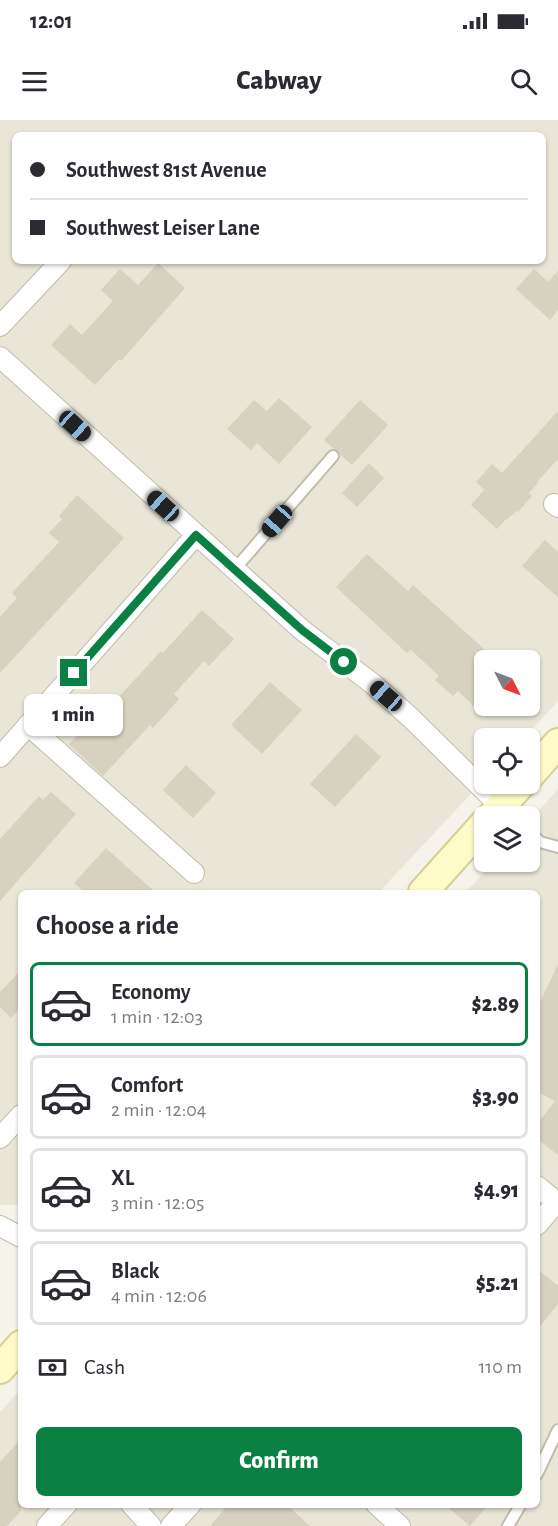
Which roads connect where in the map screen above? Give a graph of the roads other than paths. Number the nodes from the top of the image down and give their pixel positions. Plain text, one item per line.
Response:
1 (58, 264) edge
2 (0, 326) edge
3 (0, 357) edge
4 (333, 456) dead end
5 (196, 535) junction
6 (234, 570) junction
7 (28, 725) junction
8 (558, 743) edge
9 (0, 757) edge
10 (540, 764) edge
11 (514, 794) edge
12 (488, 806) edge
13 (505, 806) edge
14 (474, 840) edge
15 (540, 842) edge
16 (558, 847) edge
17 (194, 873) dead end
18 (425, 890) edge
19 (18, 1118) edge
20 (0, 1138) edge
21 (540, 1188) edge
22 (557, 1202) edge
23 (540, 1222) edge
24 (0, 1226) edge
25 (18, 1235) edge
26 (18, 1348) edge
27 (0, 1369) edge
28 (558, 1430) edge
29 (540, 1468) edge
30 (63, 1508) edge
31 (135, 1508) edge
32 (187, 1508) edge
33 (380, 1508) edge
34 (518, 1508) edge
35 (47, 1526) edge
36 (151, 1526) edge
37 (171, 1526) edge
38 (400, 1526) edge
39 (508, 1526) edge

1 - 2 street
3 - 5 street
4 - 6 lane
5 - 6 street
5 - 7 street
6 - 12 street
7 - 9 street
7 - 17 street
8 - 10 main road
11 - 13 main road
14 - 18 main road
15 - 16 lane
19 - 20 street
21 - 22 street
22 - 23 street
24 - 25 street
26 - 27 main road
28 - 29 lane
30 - 35 street
31 - 36 street
32 - 37 street
33 - 38 street
34 - 39 lane

